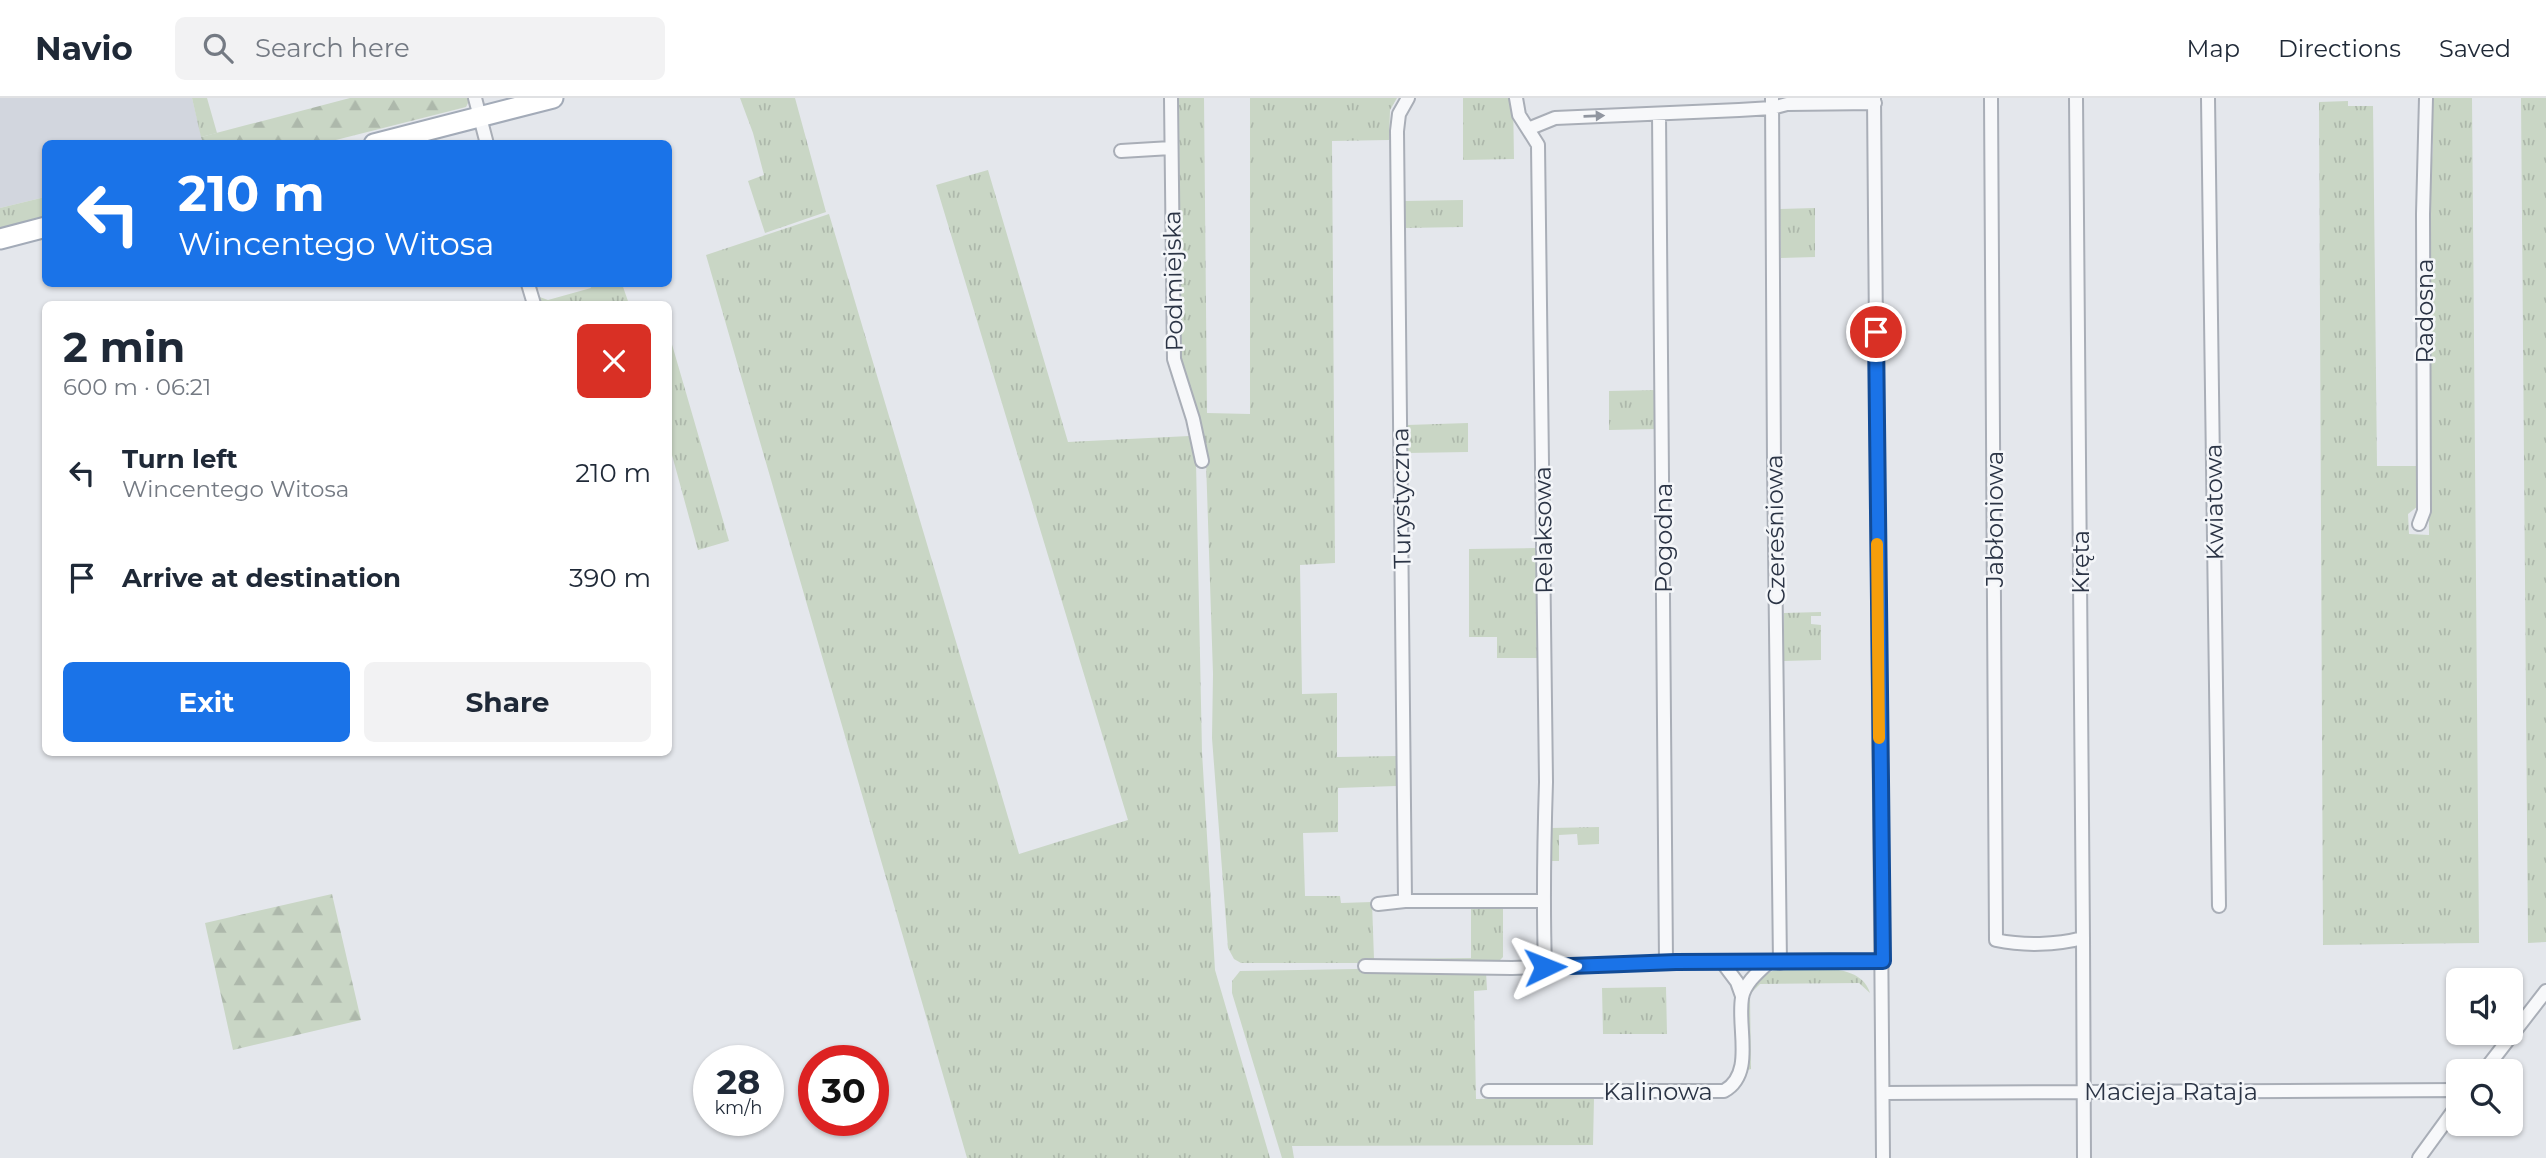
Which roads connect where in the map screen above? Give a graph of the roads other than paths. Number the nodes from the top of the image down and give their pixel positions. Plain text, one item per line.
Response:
1 (554, 98) edge
2 (1171, 98) edge
3 (1408, 98) edge
4 (1516, 98) edge
5 (1990, 98) edge
6 (2076, 98) edge
7 (2208, 98) edge
8 (2426, 98) edge
9 (1875, 100) edge
10 (1772, 103) edge
11 (477, 107) edge
12 (1659, 114) junction
13 (1528, 129) junction
14 (385, 140) edge
15 (486, 140) edge
16 (1171, 148) junction
17 (1121, 150) dead end
18 (42, 228) edge
19 (0, 239) edge
20 (1202, 461) dead end
21 (2418, 524) dead end
22 (1405, 901) junction
23 (1543, 901) junction
24 (1378, 904) dead end
25 (2219, 906) dead end
26 (2083, 938) junction
27 (1883, 961) junction
28 (1722, 962) junction
29 (1666, 963) junction
30 (1774, 963) junction
31 (1365, 965) dead end
32 (1545, 967) junction
33 (2546, 991) edge
34 (1742, 996) junction
35 (2493, 1059) edge
36 (2446, 1090) edge
37 (1488, 1091) dead end
38 (2085, 1091) junction
39 (1883, 1093) junction
40 (2446, 1121) edge
41 (1883, 1158) edge
42 (2084, 1158) edge
43 (2419, 1158) edge

1 - 11 main road
2 - 16 street, Podmiejska
3 - 22 street, Turystyczna
4 - 13 street, Relaksowa
5 - 26 street, Jabłoniowa
6 - 26 street, Kręta
7 - 25 street, Kwiatowa
8 - 21 street, Radosna
9 - 10 street
9 - 27 street
10 - 12 street
10 - 30 street, Czereśniowa
11 - 14 main road
11 - 15 street
13 -> 12 street
12 - 29 street, Pogodna
13 - 23 street, Relaksowa
16 - 17 street
16 - 20 street, Podmiejska
18 - 19 main road
22 - 23 street
22 - 24 street
23 - 32 street, Relaksowa
26 - 38 street, Kręta
27 - 30 street
27 - 39 street
28 - 29 street
28 - 30 street
28 - 34 street
29 - 32 street
30 - 34 street
31 - 32 street
33 - 35 street
34 - 37 street, Kalinowa
36 - 38 street, Macieja Rataja
38 - 39 street, Macieja Rataja
38 - 42 street, Kręta
39 - 41 street
40 - 43 street

